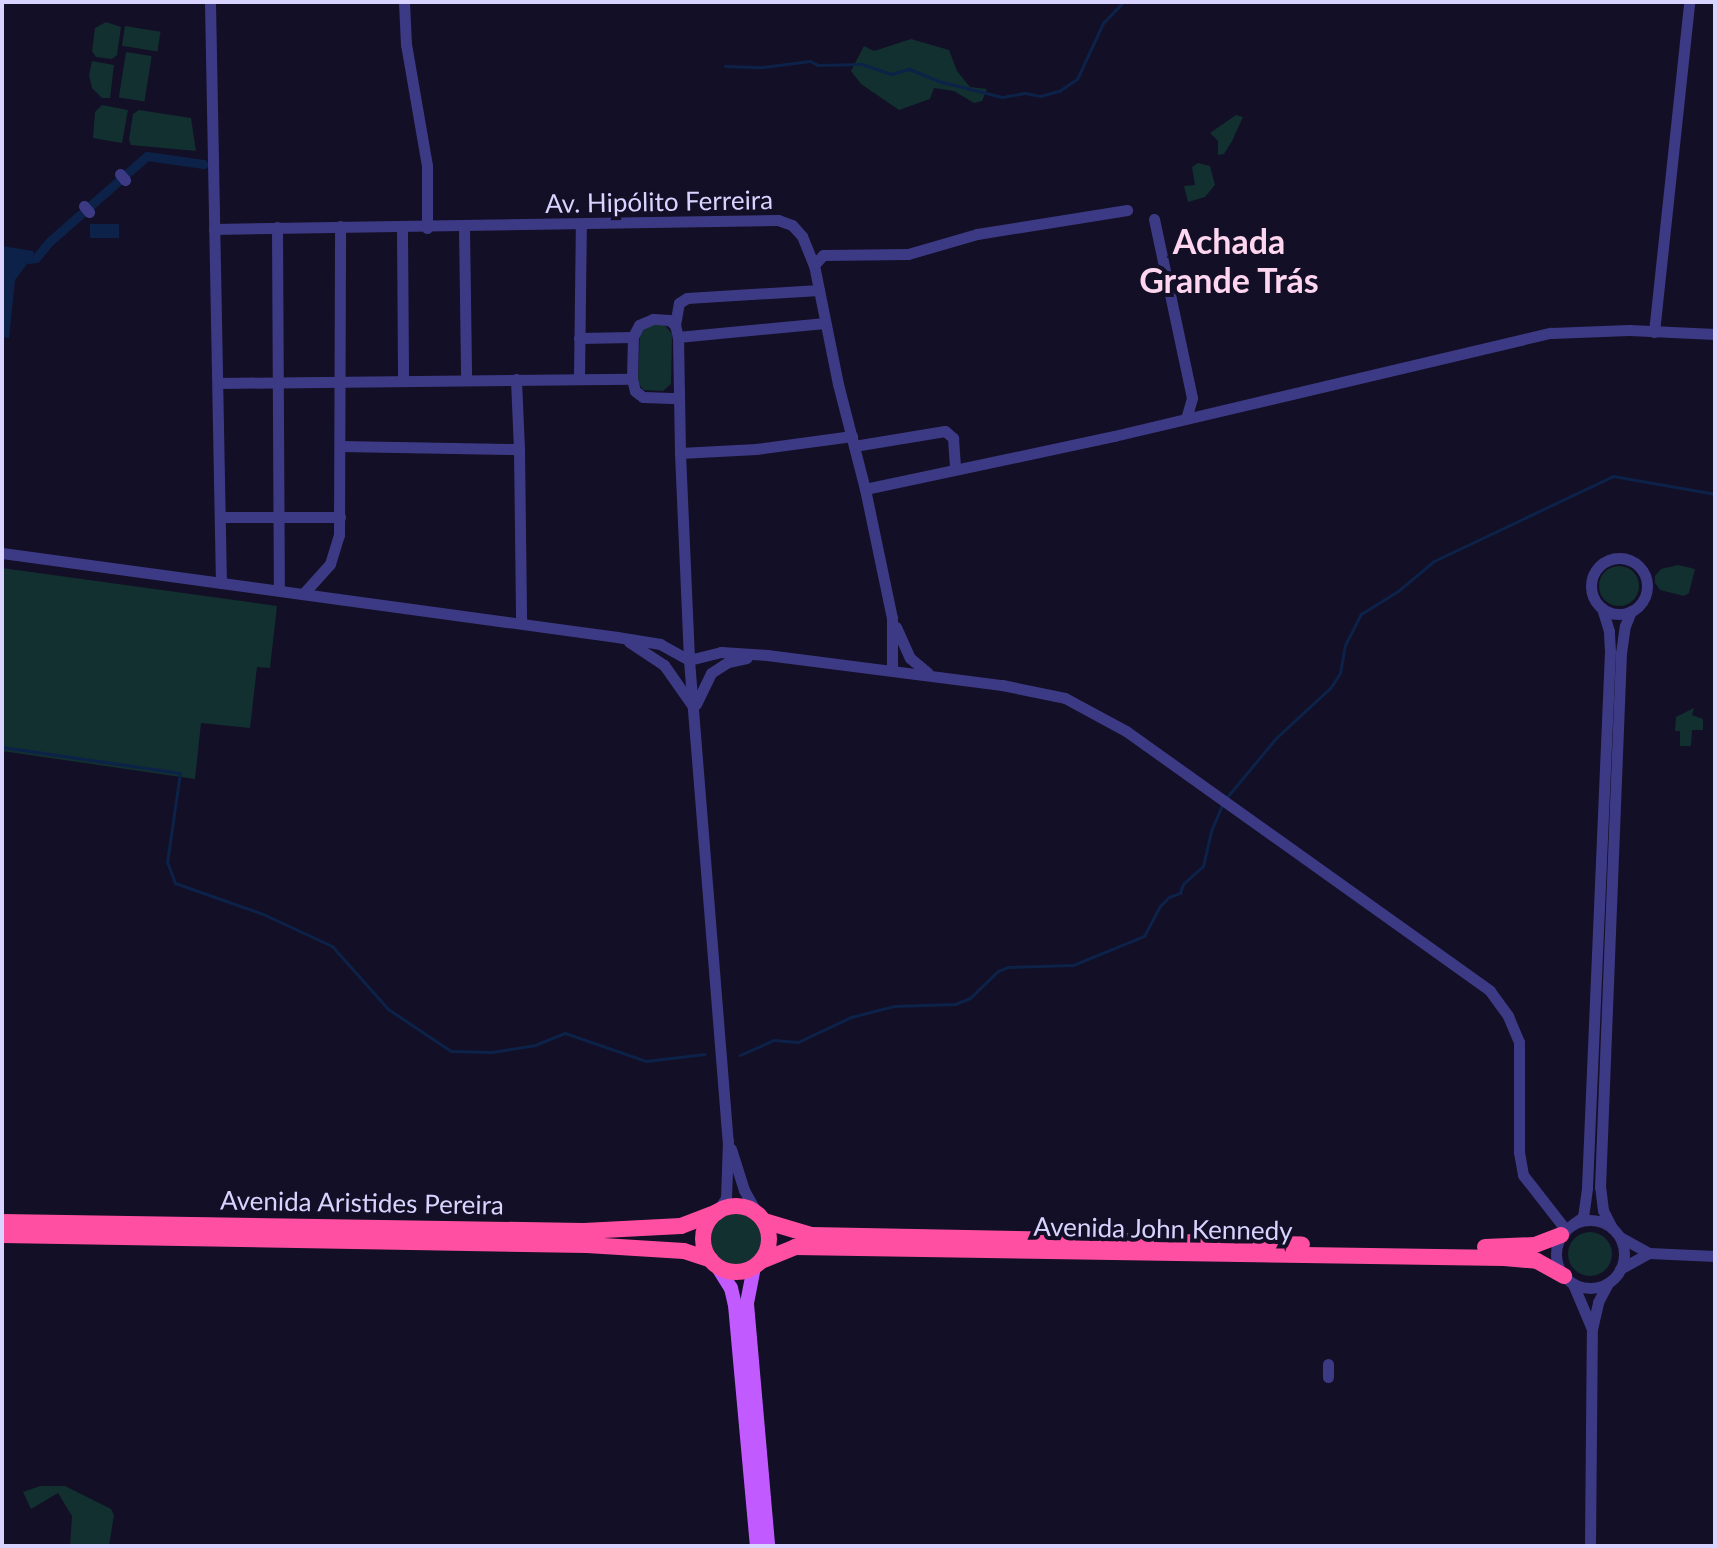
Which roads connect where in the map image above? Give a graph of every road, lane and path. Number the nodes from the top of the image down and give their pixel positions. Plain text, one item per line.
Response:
1 (210, 2) edge
2 (404, 2) edge
3 (1689, 2) edge
4 (1127, 210) dead end
5 (1154, 219) dead end
6 (581, 225) junction
7 (340, 226) junction
8 (277, 227) junction
9 (464, 227) junction
10 (402, 228) junction
11 (427, 228) junction
12 (214, 229) junction
13 (814, 265) junction
14 (819, 290) junction
15 (825, 323) junction
16 (677, 331) junction
17 (1654, 332) junction
18 (1715, 334) edge
19 (633, 337) junction
20 (579, 338) junction
21 (579, 378) junction
22 (339, 379) junction
23 (403, 379) junction
24 (466, 379) junction
25 (516, 379) junction
26 (632, 379) junction
27 (280, 382) junction
28 (218, 383) junction
29 (678, 398) junction
30 (1187, 416) junction
31 (853, 441) junction
32 (340, 446) junction
33 (519, 449) junction
34 (680, 453) junction
35 (955, 468) junction
36 (865, 489) junction
37 (221, 517) junction
38 (280, 517) junction
39 (340, 517) junction
40 (2, 553) edge
41 (221, 583) junction
42 (279, 590) junction
43 (303, 594) junction
44 (1602, 608) junction
45 (1631, 611) junction
46 (892, 618) junction
47 (521, 622) junction
48 (617, 637) junction
49 (767, 655) junction
50 (689, 660) junction
51 (892, 670) junction
52 (936, 677) junction
53 (694, 709) junction
54 (728, 1141) junction
55 (717, 1212) junction
56 (760, 1217) junction
57 (2, 1222) edge
58 (1566, 1230) junction
59 (1615, 1231) junction
60 (2, 1235) edge
61 (1649, 1253) junction
62 (1715, 1256) edge
63 (714, 1263) junction
64 (757, 1264) junction
65 (1620, 1269) junction
66 (1568, 1280) junction
67 (1609, 1282) junction
68 (1592, 1329) junction
69 (757, 1546) edge
70 (768, 1546) edge
71 (1590, 1546) edge

1 - 12 street
2 - 11 street
3 - 17 street
4 - 13 street
5 - 30 street
6 - 9 street, Av. Hipólito Ferreira
6 - 13 street, Av. Hipólito Ferreira
6 - 20 street
7 - 8 street, Av. Hipólito Ferreira
7 - 10 street, Av. Hipólito Ferreira
7 - 22 street
8 - 12 street, Av. Hipólito Ferreira
8 - 27 street
9 - 11 street, Av. Hipólito Ferreira
9 - 24 street
10 - 11 street, Av. Hipólito Ferreira
10 - 23 street
12 - 28 street
13 - 14 street, Av. Hipólito Ferreira
14 - 15 street, Av. Hipólito Ferreira
14 - 16 street
15 - 16 street
15 - 31 street, Av. Hipólito Ferreira
16 - 19 street
16 - 29 street
17 - 18 street
17 - 30 street
19 - 20 street
19 - 26 street
20 - 21 street
21 - 25 street
21 - 26 street
22 - 23 street
22 - 27 street
22 - 32 street
23 - 24 street
24 - 25 street
25 - 33 street
26 - 29 street
27 - 28 street
27 - 38 street
28 - 37 street
29 - 34 street
30 - 35 street
31 - 34 street
31 - 35 street
31 - 36 street, Av. Hipólito Ferreira
32 - 33 street
32 - 39 street
33 - 47 street
34 - 50 street
35 - 36 street
36 - 46 street, Av. Hipólito Ferreira
37 - 38 street
37 - 41 street
38 - 39 street
38 - 42 street
39 - 43 street
40 - 41 street
41 - 42 street
42 - 43 street
43 - 47 street
44 - 45 street
44 - 45 street
44 - 58 street
45 - 59 street
46 - 51 street
46 - 52 street
47 - 48 street
48 - 50 street
48 - 53 street
49 - 50 street
49 - 51 street
49 - 53 street
50 - 53 street
51 - 52 street
52 - 58 street
53 - 54 street
54 - 55 street
54 - 56 street
55 - 56 highway
55 - 57 highway, Avenida Aristides Pereira
55 - 63 highway
56 - 58 highway, Avenida John Kennedy
56 - 64 highway
58 - 59 street
58 - 66 street
59 - 61 street
59 - 65 street
60 - 63 highway, Avenida Aristides Pereira
61 - 62 street
61 - 65 street
63 - 64 highway
63 - 69 main road
64 - 66 highway, Avenida John Kennedy
64 - 70 main road
65 - 67 street
66 - 67 street
66 - 68 street
67 - 68 street
68 - 71 street

